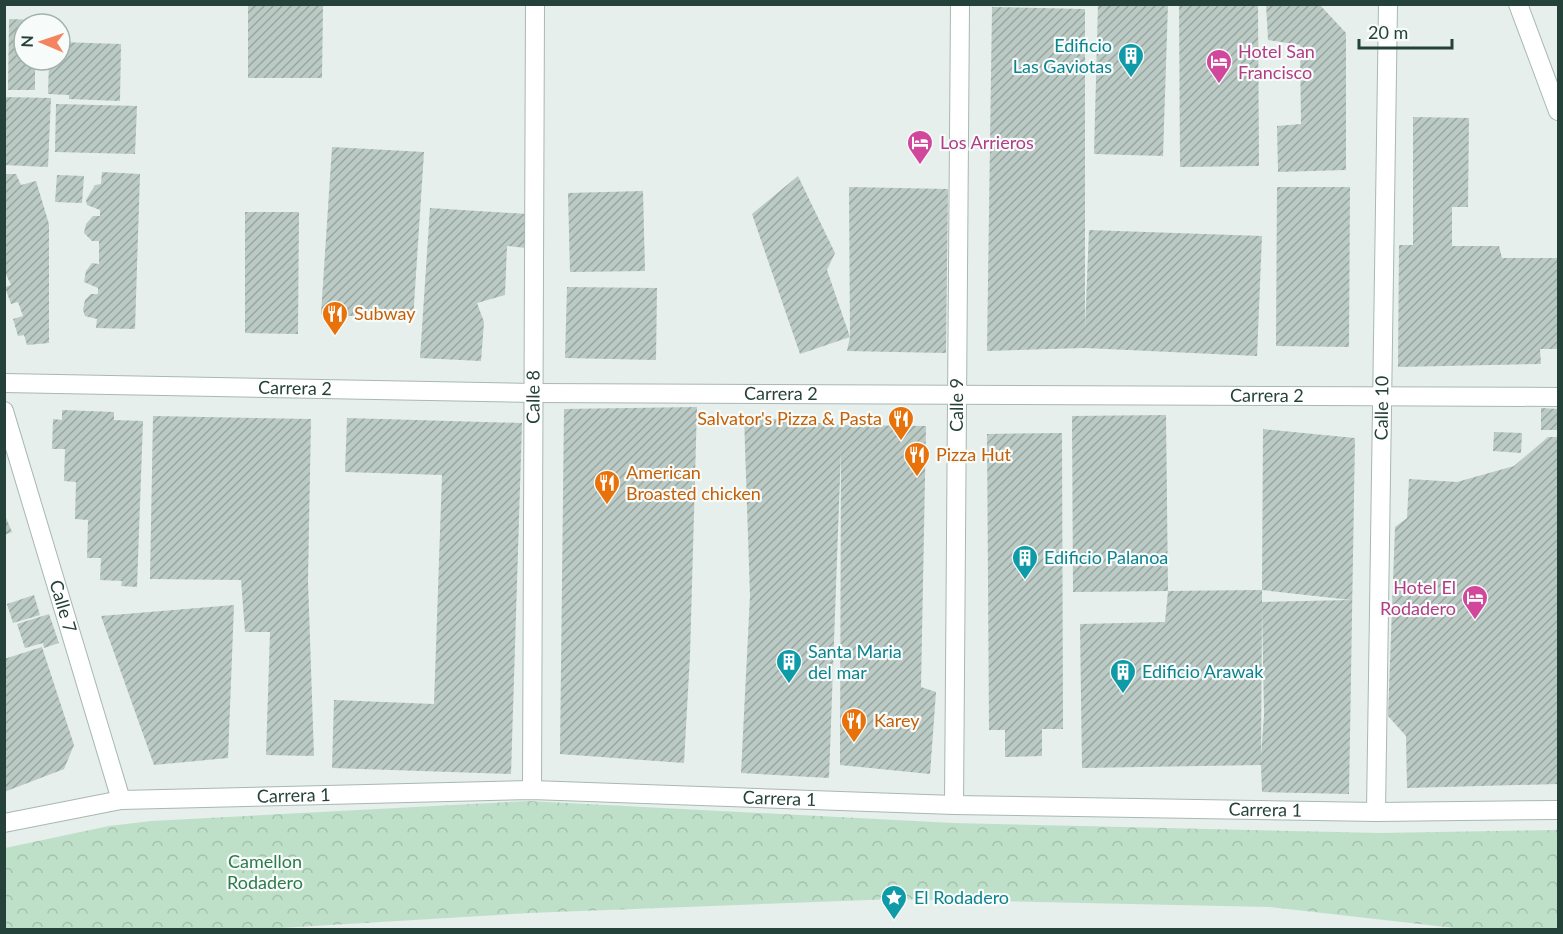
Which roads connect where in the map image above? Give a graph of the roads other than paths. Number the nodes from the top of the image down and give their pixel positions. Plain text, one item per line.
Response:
1 (536, 4) edge
2 (960, 4) edge
3 (1388, 4) edge
4 (1518, 4) edge
5 (1558, 111) edge
6 (4, 383) edge
7 (534, 393) junction
8 (957, 393) junction
9 (1382, 397) junction
10 (1558, 397) edge
11 (4, 411) edge
12 (532, 790) junction
13 (121, 800) junction
14 (954, 805) junction
15 (1558, 810) edge
16 (1376, 812) junction
17 (4, 823) edge

1 - 7 street, Calle 8
2 - 8 street, Calle 9
3 - 9 street, Calle 10
4 - 5 street
6 - 7 street, Carrera 2
7 - 8 street, Carrera 2
7 - 12 street, Calle 8
8 - 9 street, Carrera 2
8 - 14 street, Calle 9
9 - 10 street, Carrera 2
9 - 16 street, Calle 10
11 - 13 street, Calle 7
12 - 13 street, Carrera 1
12 - 14 street, Carrera 1
13 - 17 street, Carrera 1
14 - 16 street, Carrera 1
15 - 16 street, Carrera 1

